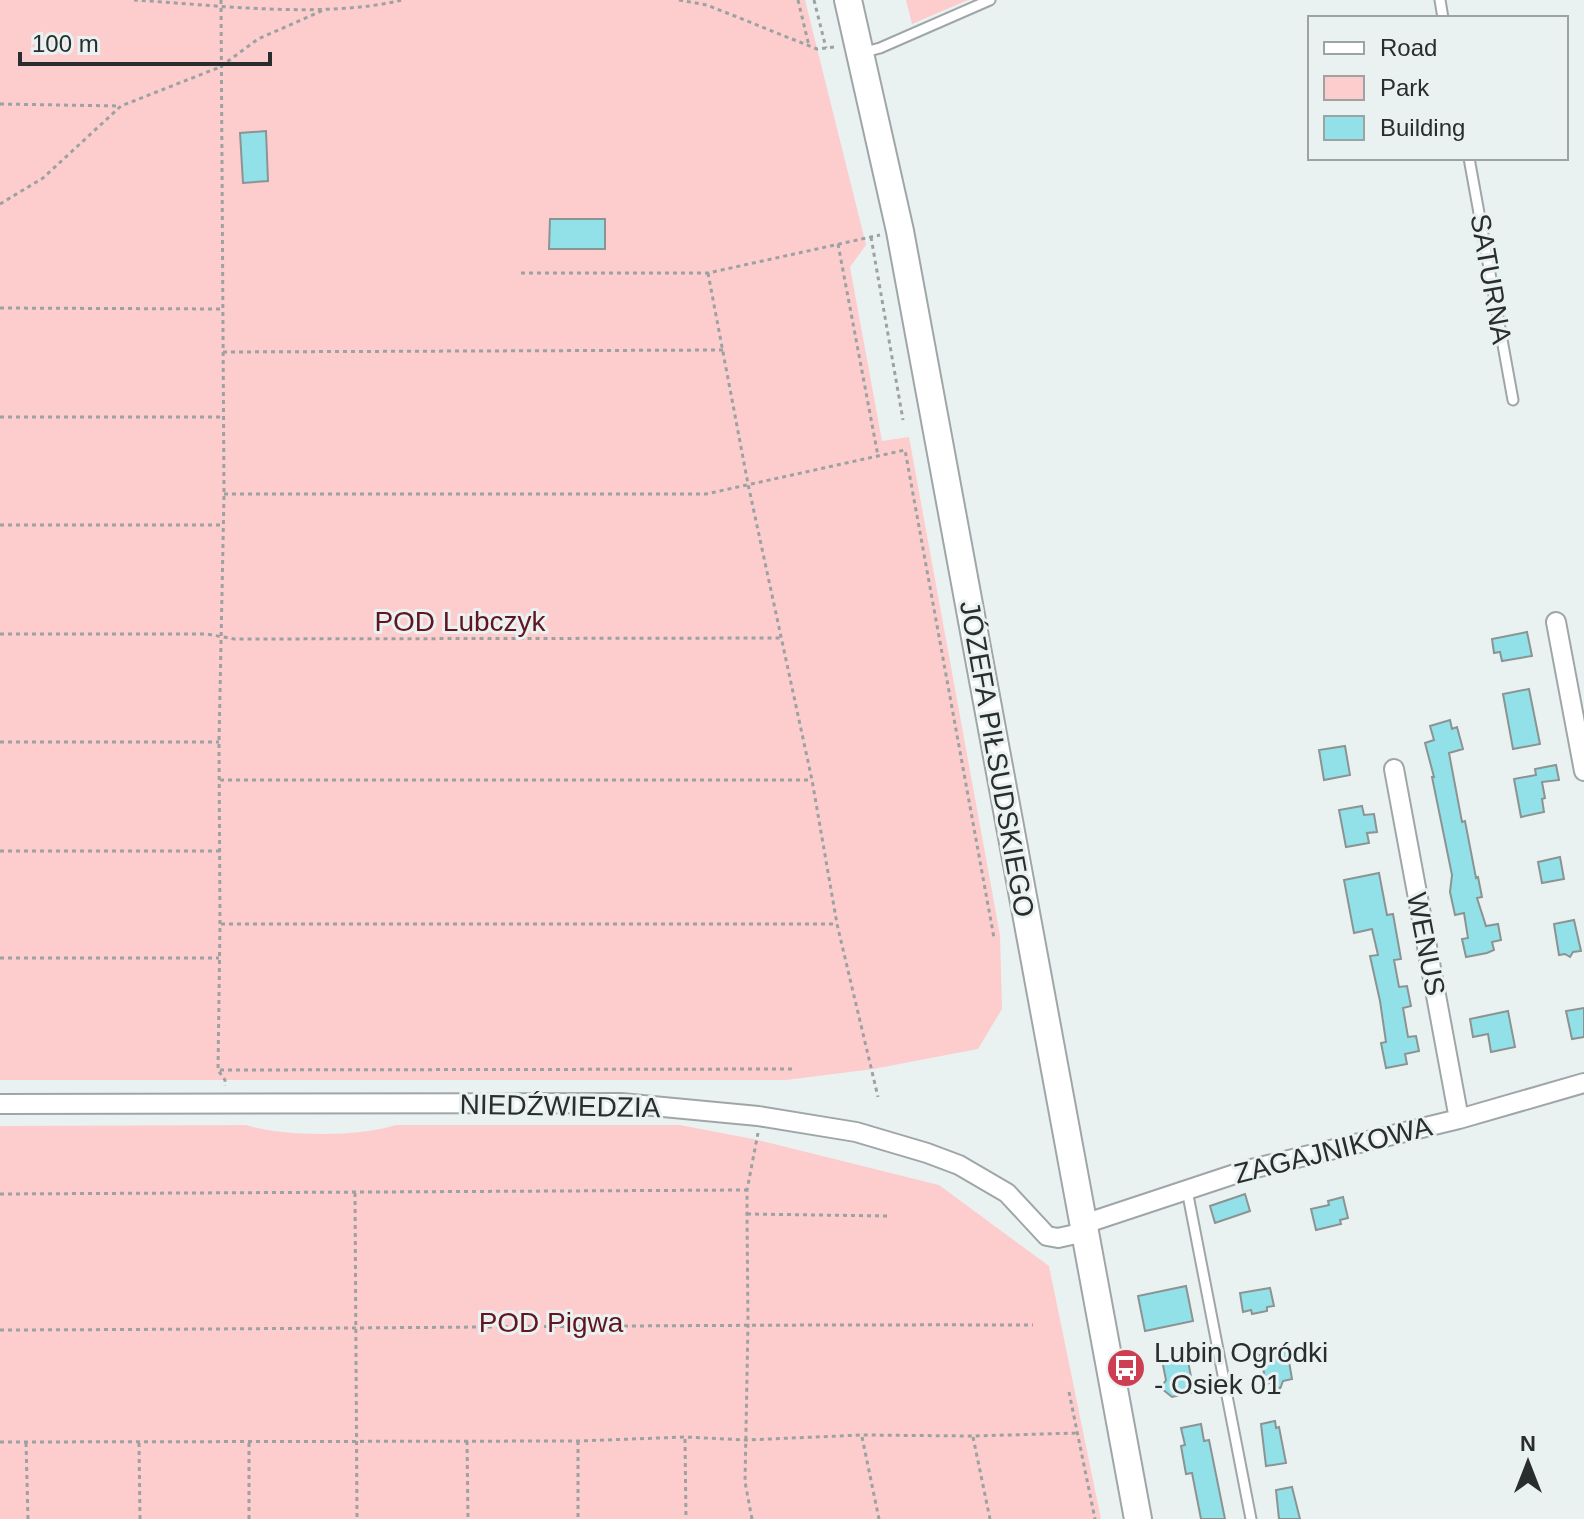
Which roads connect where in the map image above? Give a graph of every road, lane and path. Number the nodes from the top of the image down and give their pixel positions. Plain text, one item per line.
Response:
1 (134, 0) edge
2 (402, 0) edge
3 (679, 0) edge
4 (798, 0) edge
5 (814, 0) edge
6 (848, 0) edge
7 (990, 0) edge
8 (221, 2) edge
9 (326, 9) junction
10 (809, 46) junction
11 (826, 48) dead end
12 (817, 49) dead end
13 (861, 53) junction
14 (220, 67) junction
15 (0, 104) edge
16 (121, 106) junction
17 (1469, 160) edge
18 (0, 204) edge
19 (900, 231) junction
20 (871, 237) junction
21 (838, 244) junction
22 (521, 273) dead end
23 (708, 273) junction
24 (0, 308) edge
25 (222, 309) junction
26 (723, 350) junction
27 (223, 352) junction
28 (1513, 400) dead end
29 (0, 417) edge
30 (223, 417) junction
31 (903, 420) dead end
32 (878, 456) junction
33 (748, 484) junction
34 (224, 494) junction
35 (0, 525) edge
36 (222, 525) junction
37 (1556, 622) dead end
38 (0, 634) edge
39 (221, 637) junction
40 (781, 638) junction
41 (0, 742) edge
42 (219, 742) junction
43 (1394, 769) dead end
44 (1584, 771) edge
45 (220, 780) junction
46 (812, 780) junction
47 (0, 851) edge
48 (220, 851) junction
49 (220, 924) junction
50 (837, 924) junction
51 (994, 938) dead end
52 (0, 958) edge
53 (219, 958) junction
54 (792, 1069) dead end
55 (218, 1070) junction
56 (225, 1080) dead end
57 (1584, 1083) edge
58 (878, 1097) dead end
59 (0, 1104) edge
60 (1459, 1119) junction
61 (758, 1140) dead end
62 (747, 1190) junction
63 (1187, 1190) junction
64 (355, 1193) junction
65 (0, 1194) edge
66 (747, 1214) junction
67 (889, 1216) dead end
68 (1084, 1228) junction
69 (748, 1324) junction
70 (1033, 1325) dead end
71 (356, 1329) junction
72 (0, 1330) edge
73 (1069, 1392) dead end
74 (1077, 1433) junction
75 (862, 1435) junction
76 (973, 1436) junction
77 (685, 1437) junction
78 (746, 1440) junction
79 (467, 1441) junction
80 (578, 1441) junction
81 (0, 1442) edge
82 (249, 1442) junction
83 (356, 1442) junction
84 (26, 1443) junction
85 (139, 1443) junction
86 (28, 1519) edge
87 (140, 1519) edge
88 (249, 1519) edge
89 (357, 1519) edge
90 (468, 1519) edge
91 (578, 1519) edge
92 (686, 1519) edge
93 (752, 1519) edge
94 (879, 1519) edge
95 (990, 1519) edge
96 (1095, 1519) edge
97 (1138, 1519) edge
98 (1251, 1519) edge

1 - 8 path
2 - 9 path
3 - 10 path
4 - 10 path
5 - 11 path
6 - 13 street, JÓZEFA PIŁSUDSKIEGO
7 - 13 lane
8 - 9 path
8 - 14 path
9 - 14 path
10 - 12 path
13 - 19 street, JÓZEFA PIŁSUDSKIEGO
14 - 16 path
14 - 25 path
15 - 16 path
16 - 18 path
17 - 28 lane, SATURNA
19 - 20 path
19 - 68 street, JÓZEFA PIŁSUDSKIEGO
20 - 21 path
20 - 31 path
21 - 23 path
21 - 32 path
22 - 23 path
23 - 26 path
24 - 25 path
25 - 27 path
26 - 27 path
26 - 33 path
27 - 30 path
29 - 30 path
30 - 34 path
32 - 33 path
32 - 51 path
33 - 34 path
33 - 40 path
34 - 36 path
35 - 36 path
36 - 39 path
37 - 44 street
38 - 39 path
39 - 40 path
39 - 42 path
40 - 46 path
41 - 42 path
42 - 45 path
43 - 60 street, WENUS
45 - 46 path
45 - 48 path
46 - 50 path
47 - 48 path
48 - 49 path
49 - 50 path
49 - 53 path
50 - 58 path
52 - 53 path
53 - 55 path
54 - 55 path
55 - 56 path
57 - 60 street, ZAGAJNIKOWA
59 - 68 street, NIEDŹWIEDZIA
60 - 63 street, ZAGAJNIKOWA
61 - 62 path
62 - 64 path
62 - 66 path
63 - 68 street, ZAGAJNIKOWA
63 - 98 lane
64 - 65 path
64 - 71 path
66 - 67 path
66 - 69 path
68 - 97 street, JÓZEFA PIŁSUDSKIEGO
69 - 70 path
69 - 71 path
69 - 78 path
71 - 72 path
71 - 83 path
73 - 74 path
74 - 76 path
74 - 96 path
75 - 76 path
75 - 78 path
75 - 94 path
76 - 95 path
77 - 78 path
77 - 80 path
77 - 92 path
78 - 93 path
79 - 80 path
79 - 83 path
79 - 90 path
80 - 91 path
81 - 84 path
82 - 83 path
82 - 85 path
82 - 88 path
83 - 89 path
84 - 85 path
84 - 86 path
85 - 87 path

